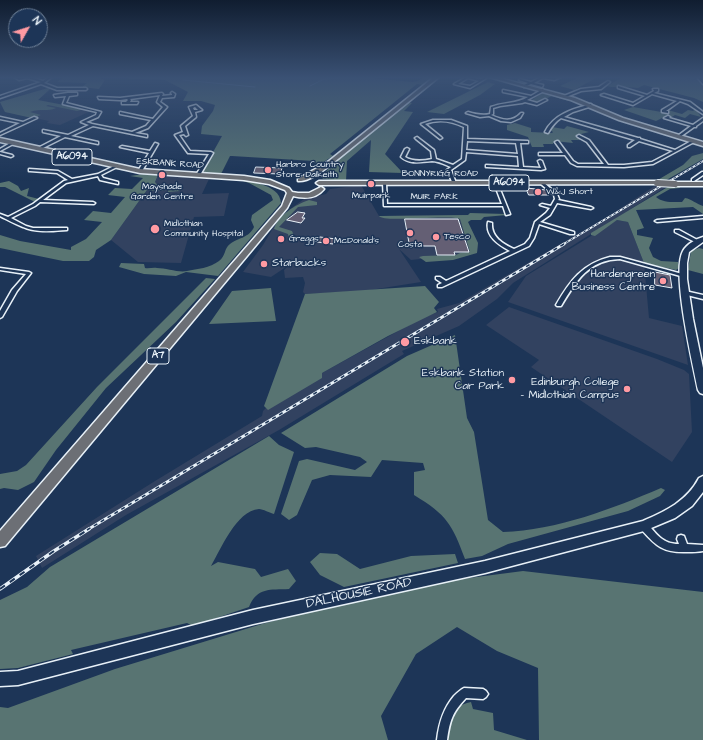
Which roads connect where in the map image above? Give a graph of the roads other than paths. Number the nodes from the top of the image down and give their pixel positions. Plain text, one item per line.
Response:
1 (195, 111) dead end
2 (97, 112) edge
3 (161, 112) edge
4 (393, 112) edge
5 (492, 112) edge
6 (575, 112) edge
7 (606, 112) edge
8 (121, 113) dead end
9 (468, 113) dead end
10 (522, 114) dead end
11 (489, 115) junction
12 (562, 117) junction
13 (668, 117) dead end
14 (0, 118) edge
15 (35, 118) dead end
16 (703, 119) edge
17 (154, 120) junction
18 (23, 123) junction
19 (91, 125) junction
20 (695, 126) junction
21 (44, 131) dead end
22 (134, 132) junction
23 (548, 132) dead end
24 (0, 134) edge
25 (68, 136) junction
26 (146, 136) dead end
27 (680, 136) junction
28 (437, 137) dead end
29 (581, 137) dead end
30 (417, 138) dead end
31 (639, 139) junction
32 (0, 140) edge
33 (465, 140) junction
34 (694, 141) junction
35 (97, 142) dead end
36 (527, 142) dead end
37 (557, 142) dead end
38 (13, 143) junction
39 (518, 143) junction
40 (156, 144) dead end
41 (703, 144) edge
42 (629, 146) dead end
43 (122, 147) dead end
44 (41, 149) junction
45 (214, 149) dead end
46 (407, 149) dead end
47 (464, 151) junction
48 (676, 151) junction
49 (0, 152) edge
50 (152, 152) junction
51 (210, 153) junction
52 (541, 154) dead end
53 (566, 154) junction
54 (519, 155) junction
55 (11, 156) dead end
56 (434, 160) junction
57 (540, 162) dead end
58 (116, 166) junction
59 (453, 166) junction
60 (490, 166) dead end
61 (607, 166) junction
62 (521, 168) junction
63 (30, 170) dead end
64 (140, 171) junction
65 (318, 171) junction
66 (703, 174) edge
67 (99, 175) junction
68 (198, 175) junction
69 (71, 180) junction
70 (298, 180) junction
71 (693, 180) dead end
72 (270, 182) junction
73 (117, 183) dead end
74 (384, 183) junction
75 (454, 183) junction
76 (496, 183) junction
77 (542, 183) junction
78 (703, 184) edge
79 (319, 185) junction
80 (288, 191) junction
81 (306, 196) junction
82 (39, 201) junction
83 (555, 201) junction
84 (93, 203) dead end
85 (505, 205) junction
86 (542, 205) dead end
87 (552, 207) junction
88 (285, 208) junction
89 (591, 208) dead end
90 (508, 214) dead end
91 (0, 215) edge
92 (703, 217) edge
93 (9, 218) junction
94 (657, 221) dead end
95 (537, 222) junction
96 (490, 224) dead end
97 (65, 229) dead end
98 (677, 231) dead end
99 (572, 233) dead end
100 (701, 240) edge
101 (514, 252) junction
102 (0, 269) edge
103 (684, 276) junction
104 (438, 278) dead end
105 (446, 283) junction
106 (440, 286) dead end
107 (685, 293) junction
108 (703, 297) edge
109 (560, 305) dead end
110 (0, 315) edge
111 (703, 388) edge
112 (703, 480) edge
113 (644, 526) junction
114 (681, 539) dead end
115 (0, 541) edge
116 (685, 548) junction
117 (702, 548) dead end
118 (0, 679) edge
119 (483, 694) dead end
120 (442, 740) edge

1 - 51 street
2 - 19 street
3 - 17 street
4 - 65 main road
5 - 11 street
6 - 12 street
7 - 27 main road
8 - 17 street
9 - 11 street
10 - 11 street
12 - 23 street
12 - 31 street
13 - 20 street
14 - 18 street
15 - 18 street
16 - 20 street
17 - 22 street
18 - 24 street
19 - 22 street
19 - 25 street
20 - 27 street
21 - 25 street
22 - 26 street
25 - 35 street
25 - 44 street
27 - 34 main road
28 - 33 street
29 - 61 street
30 - 56 street
31 - 42 street
31 - 48 street
32 - 38 main road, ESKBANK ROAD / A6094
33 - 39 street
33 - 47 street
34 - 41 main road
34 - 48 street
36 - 39 street
37 - 53 street
38 - 44 main road, ESKBANK ROAD / A6094
38 - 49 street
39 - 54 street
40 - 50 street
43 - 50 street
44 - 58 main road, ESKBANK ROAD / A6094
45 - 51 street
46 - 56 street
47 - 54 street
47 - 59 street
48 - 61 street
49 - 55 street
50 - 64 street
51 - 68 street
52 - 53 street
53 - 61 street
54 - 62 street
56 - 59 street
57 - 62 street
58 - 64 main road, ESKBANK ROAD / A6094
58 - 67 street
59 - 75 street
60 - 62 street
63 - 69 street
64 - 68 main road, ESKBANK ROAD / A6094
65 - 70 main road
65 - 79 main road
66 - 71 street
67 - 69 street
67 - 73 street
68 - 72 main road, ESKBANK ROAD / A6094
69 - 82 street
70 - 72 main road, ESKBANK ROAD / A6094
70 - 79 main road, ESKBANK ROAD
70 - 80 main road
72 - 80 main road, ESKBANK ROAD / A6094
74 - 75 main road, BONNYRIGG ROAD / A6094
74 - 79 main road, BONNYRIGG ROAD / A6094
74 - 85 street, MUIR PARK
75 - 76 main road, BONNYRIGG ROAD / A6094
76 - 77 main road, BONNYRIGG ROAD / A6094
76 - 85 street
77 - 78 main road, BONNYRIGG ROAD / A6094, bridge
77 - 83 street
79 - 81 main road, BONNYRIGG ROAD
80 - 81 main road, ESKBANK ROAD
80 - 88 main road, A7
81 - 88 main road, A7
82 - 84 street
82 - 93 street
83 - 87 street
83 - 89 street
85 - 90 street
86 - 87 street
87 - 95 street
88 - 115 main road, A7
91 - 93 street
92 - 94 street
93 - 97 street
95 - 99 street
95 - 101 street
96 - 101 street
98 - 100 street
100 - 103 main road
101 - 105 street
102 - 110 street
103 - 107 main road
103 - 109 street
104 - 105 street
105 - 106 street
107 - 108 street
107 - 111 main road
112 - 113 main road, DALHOUSIE ROAD
113 - 116 street
113 - 118 main road, DALHOUSIE ROAD
114 - 116 street
116 - 117 street
119 - 120 street

